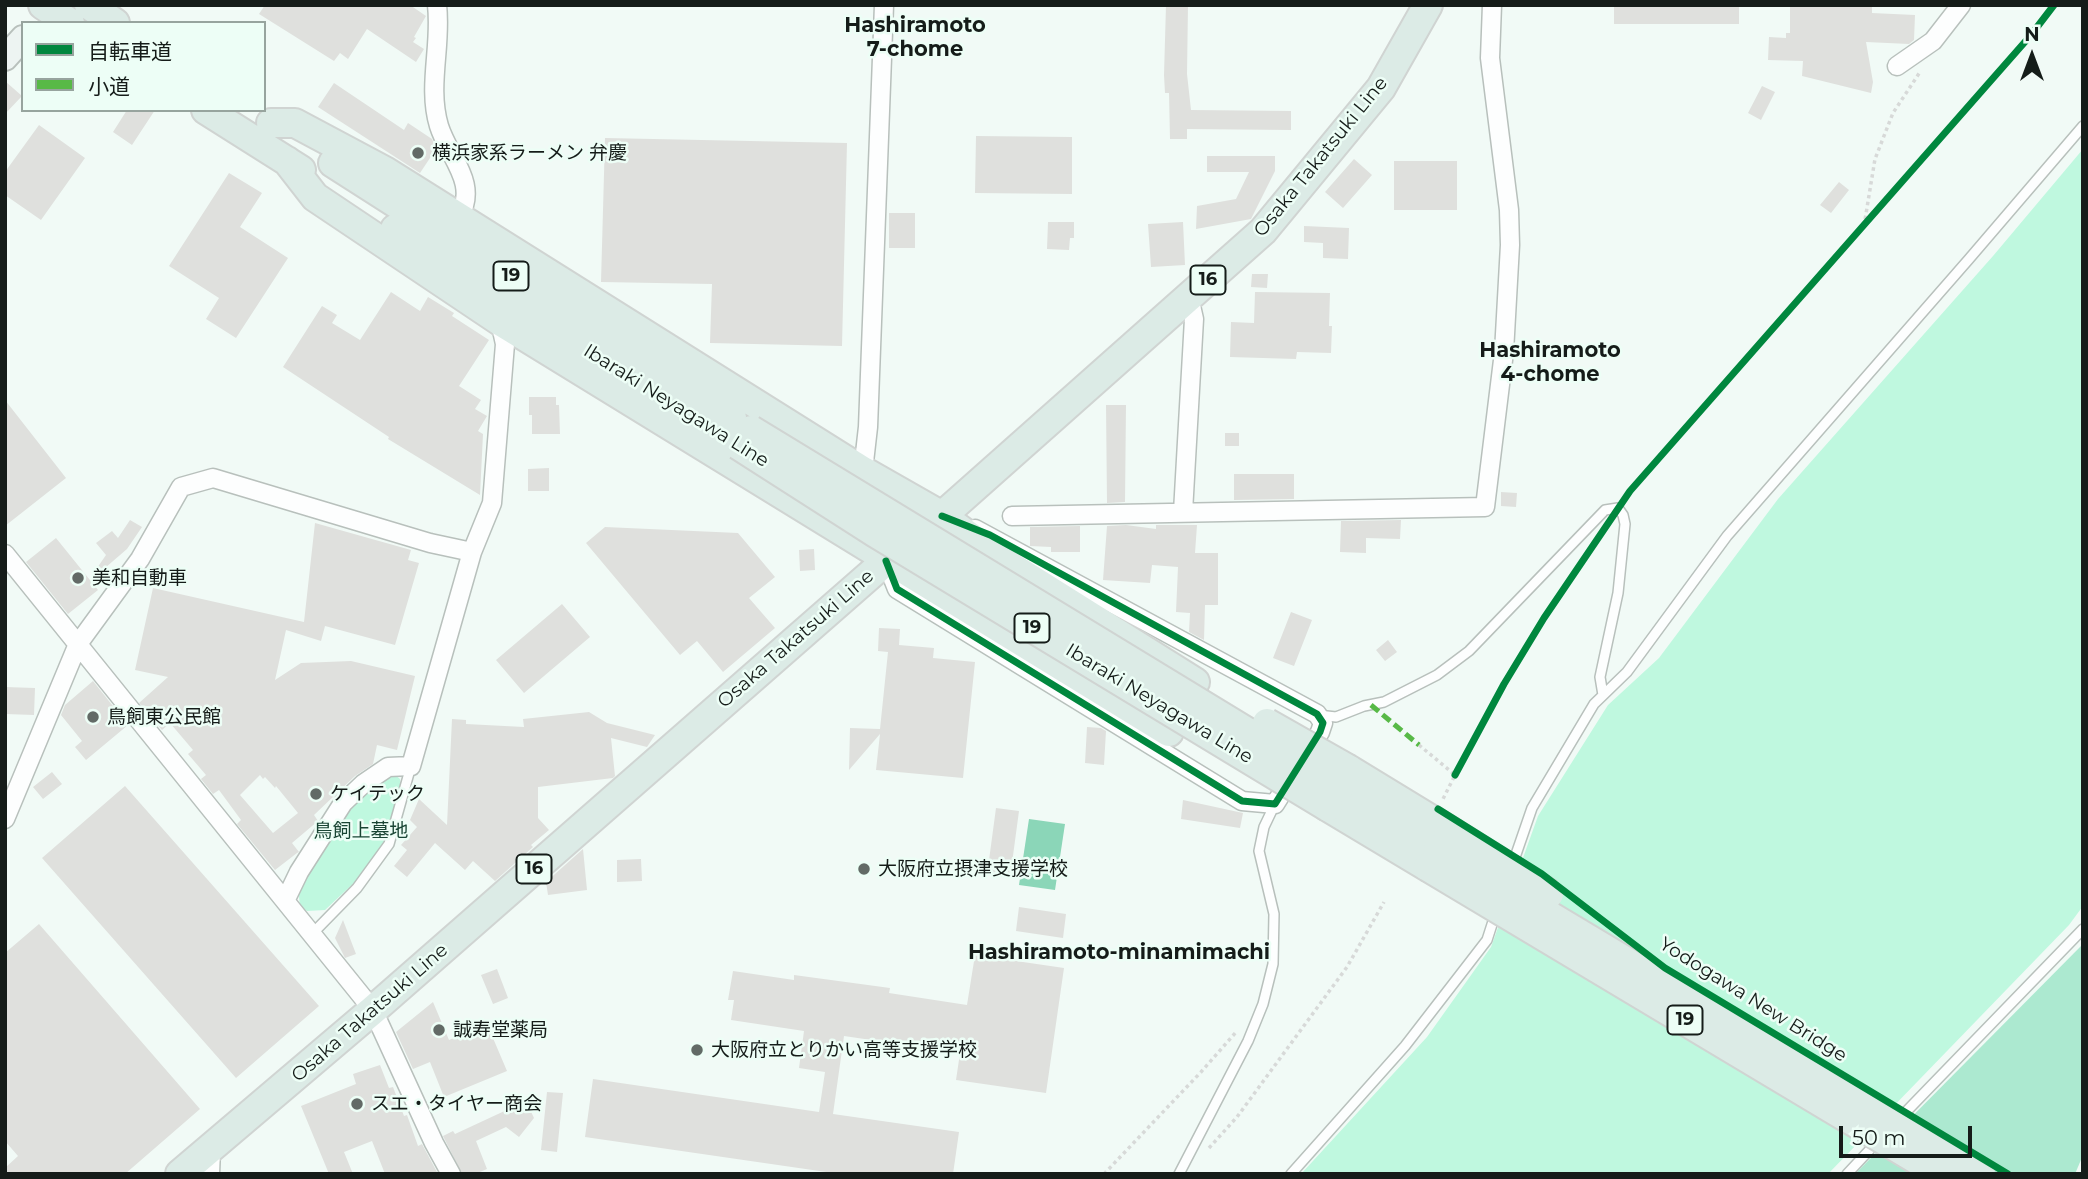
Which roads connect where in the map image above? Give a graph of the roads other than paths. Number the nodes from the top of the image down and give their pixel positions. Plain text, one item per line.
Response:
1 (89, 5) edge
2 (437, 5) edge
3 (884, 5) edge
4 (1428, 5) edge
5 (1492, 5) edge
6 (1961, 5) edge
7 (112, 21) edge
8 (21, 40) edge
9 (5, 58) edge
10 (1897, 66) dead end
11 (209, 112) edge
12 (261, 117) edge
13 (2083, 125) edge
14 (287, 161) junction
15 (458, 217) junction
16 (1189, 297) junction
17 (500, 321) junction
18 (744, 437) junction
19 (863, 471) junction
20 (1183, 512) junction
21 (942, 516) junction
22 (1012, 516) dead end
23 (472, 552) junction
24 (5, 554) edge
25 (886, 561) junction
26 (78, 644) junction
27 (1603, 695) junction
28 (1317, 714) junction
29 (411, 766) junction
30 (1334, 796) junction
31 (1276, 804) junction
32 (5, 819) edge
33 (1435, 847) junction
34 (285, 901) junction
35 (2083, 929) edge
36 (312, 934) junction
37 (373, 1010) junction
38 (1705, 1020) junction
39 (210, 1161) edge
40 (180, 1174) edge
41 (452, 1174) edge
42 (1179, 1174) edge
43 (1291, 1174) edge
44 (1847, 1174) edge
45 (1941, 1174) edge
46 (1981, 1174) edge

1 - 7 main road
2 - 15 street
3 - 19 street
4 - 16 main road, Osaka Takatsuki Line / 16
5 - 20 street
6 - 10 street
8 - 9 street
11 - 14 main road, Ibaraki Neyagawa Line / 19
12 - 15 main road
12 - 18 main road, Ibaraki Neyagawa Line / 19
13 - 27 lane
14 - 17 main road
14 - 18 main road, Ibaraki Neyagawa Line / 19
15 - 19 main road
16 - 20 street
16 - 21 main road, Osaka Takatsuki Line / 16
17 - 23 street
17 - 25 main road
18 - 30 main road, Ibaraki Neyagawa Line / 19, bridge
19 - 21 main road
20 - 22 street
21 - 25 main road, Osaka Takatsuki Line / 16
21 - 28 street
21 - 30 main road, bridge
23 - 26 street
23 - 29 street
24 - 26 street
25 - 30 main road
25 - 31 street
25 - 37 main road, Osaka Takatsuki Line / 16
26 - 32 street
26 - 34 street
27 - 28 lane
27 - 43 lane
28 - 31 street
29 - 34 street
29 - 36 lane
30 - 33 main road
30 - 33 main road, Ibaraki Neyagawa Line / 19
31 - 42 lane
33 - 38 main road, Ibaraki Neyagawa Line / 19, bridge
33 - 38 main road, bridge
34 - 36 street
35 - 44 lane
36 - 37 street
37 - 39 main road, Osaka Takatsuki Line / 16
37 - 41 street
38 - 45 main road, Ibaraki Neyagawa Line / 19, bridge
38 - 46 main road, Ibaraki Neyagawa Line / 19, bridge
39 - 40 main road, Osaka Takatsuki Line / 16

